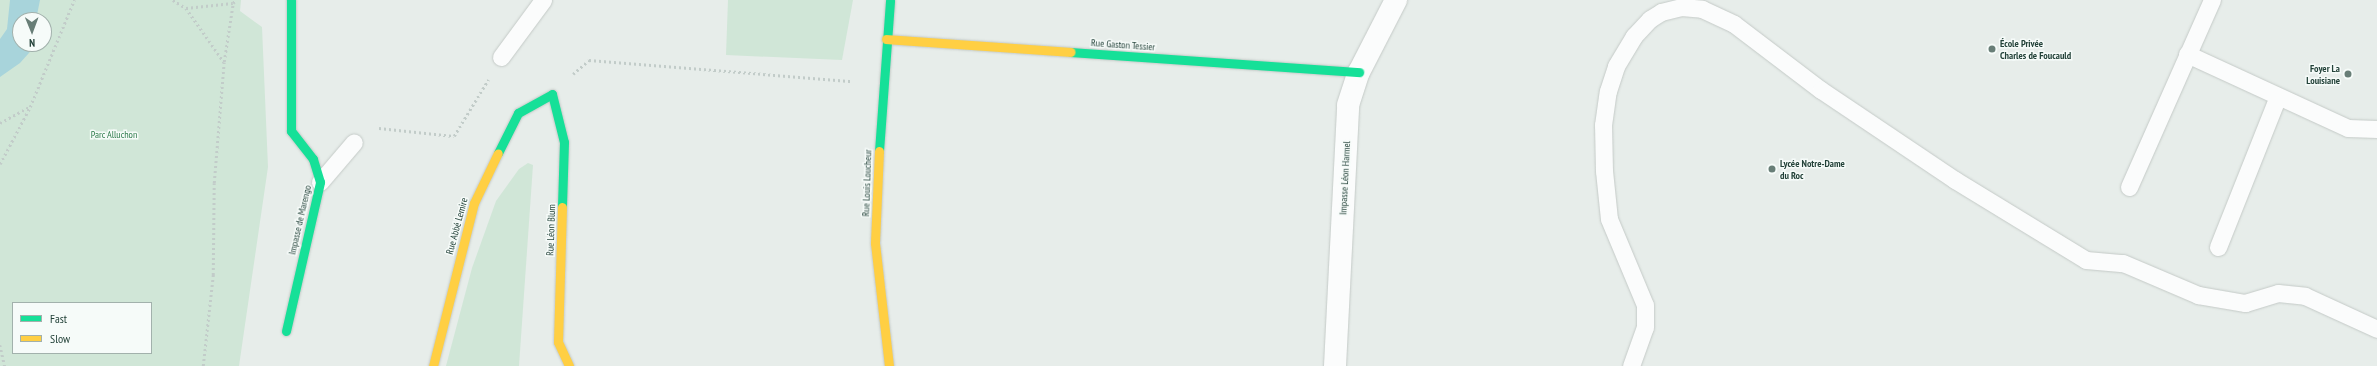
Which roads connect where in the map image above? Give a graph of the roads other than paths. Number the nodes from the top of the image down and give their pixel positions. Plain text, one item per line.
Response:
1 (291, 0) edge
2 (543, 0) edge
3 (890, 0) edge
4 (1396, 0) edge
5 (2212, 0) edge
6 (886, 39) junction
7 (2187, 54) junction
8 (501, 58) road end
9 (1359, 72) junction
10 (552, 94) joint
11 (2278, 96) junction
12 (2377, 129) edge
13 (354, 142) dead end
14 (320, 182) junction
15 (2129, 187) dead end
16 (2218, 247) dead end
17 (2377, 330) edge
18 (286, 331) dead end
19 (433, 366) edge
20 (569, 366) edge
21 (889, 366) edge
22 (1335, 366) edge
23 (1631, 366) edge

1 - 14 street, Impasse de Marengo
2 - 8 lane
3 - 6 street, Rue Louis Loucheur
4 - 9 street, Impasse Léon Harmel
5 - 7 lane
6 - 9 street, Rue Gaston Tessier
6 - 21 street, Rue Louis Loucheur
7 - 11 lane
7 - 15 lane
9 - 22 street, Impasse Léon Harmel
10 - 19 street, Rue Abbé Lemire
10 - 20 street, Rue Léon Blum
11 - 12 lane
11 - 16 lane
13 - 14 lane
14 - 18 street, Impasse de Marengo
17 - 23 lane

